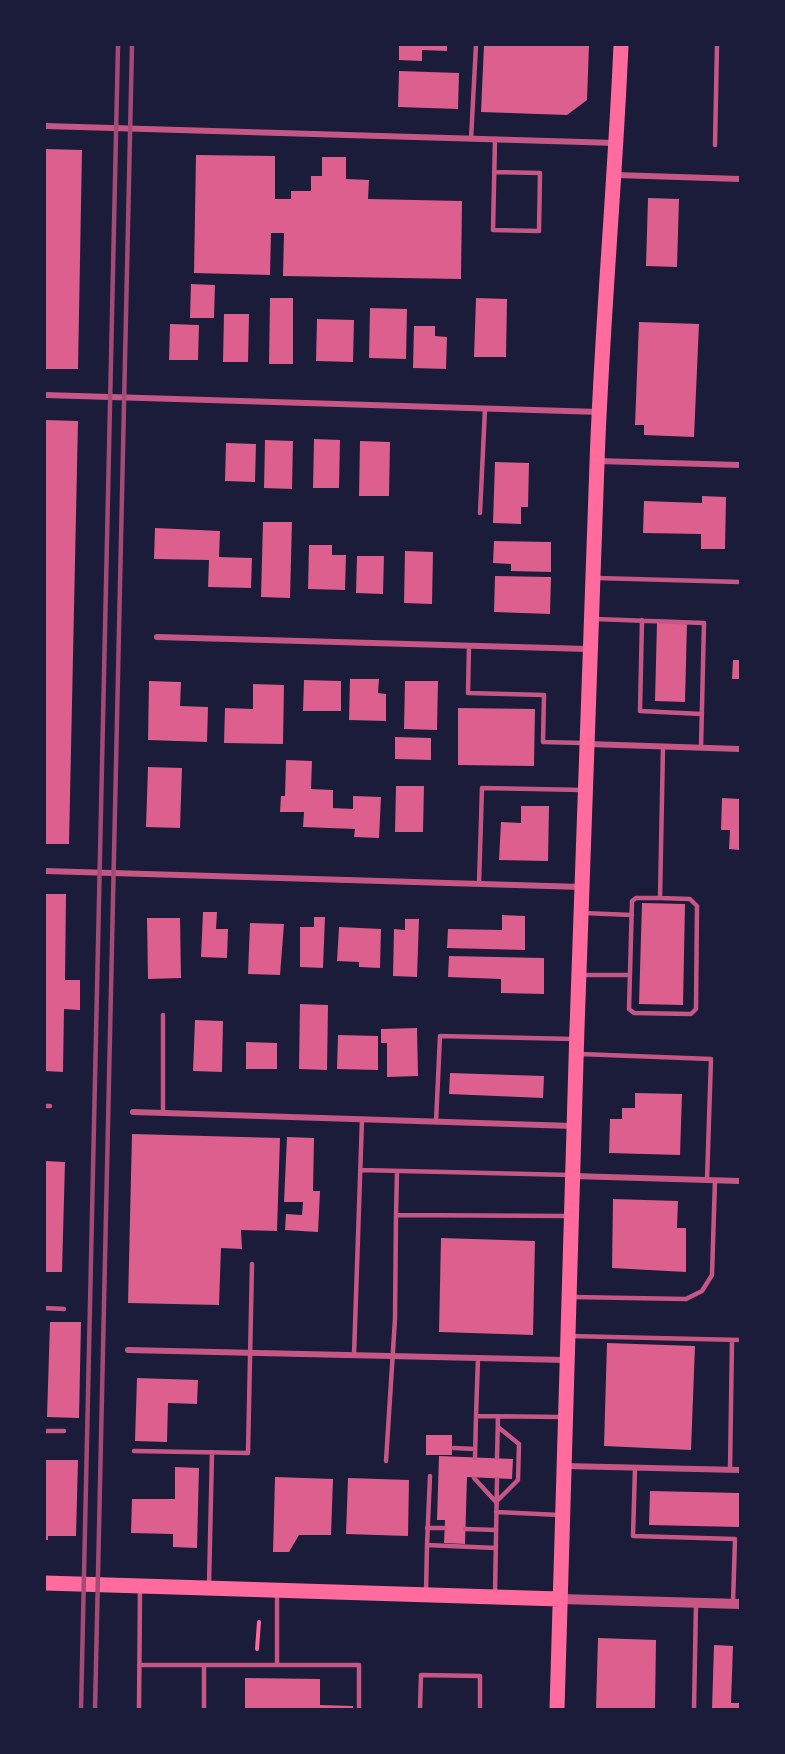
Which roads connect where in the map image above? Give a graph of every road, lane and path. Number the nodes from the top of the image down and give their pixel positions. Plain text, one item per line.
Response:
1 (476, 45) edge
2 (621, 45) edge
3 (717, 45) edge
4 (45, 126) edge
5 (471, 139) junction
6 (495, 140) junction
7 (617, 143) junction
8 (715, 145) dead end
9 (494, 172) junction
10 (616, 175) junction
11 (740, 178) edge
12 (45, 395) edge
13 (484, 409) junction
14 (600, 412) junction
15 (597, 461) junction
16 (740, 465) edge
17 (480, 513) dead end
18 (594, 578) junction
19 (740, 582) edge
20 (593, 619) junction
21 (642, 621) junction
22 (157, 637) dead end
23 (469, 646) junction
24 (592, 650) junction
25 (702, 714) junction
26 (587, 744) junction
27 (663, 747) junction
28 (701, 748) junction
29 (740, 749) edge
30 (586, 790) junction
31 (45, 871) edge
32 (479, 884) junction
33 (582, 887) junction
34 (660, 898) junction
35 (581, 913) junction
36 (632, 915) junction
37 (579, 975) junction
38 (630, 975) junction
39 (163, 1015) dead end
40 (576, 1047) junction
41 (133, 1112) dead end
42 (163, 1113) junction
43 (362, 1119) junction
44 (436, 1122) junction
45 (573, 1126) junction
46 (360, 1170) junction
47 (397, 1171) junction
48 (572, 1176) junction
49 (706, 1180) junction
50 (715, 1180) junction
51 (740, 1181) edge
52 (396, 1215) junction
53 (572, 1216) junction
54 (252, 1264) dead end
55 (570, 1296) junction
56 (45, 1308) edge
57 (64, 1309) dead end
58 (569, 1336) junction
59 (732, 1340) junction
60 (740, 1340) edge
61 (128, 1350) dead end
62 (252, 1353) junction
63 (354, 1355) junction
64 (393, 1356) junction
65 (478, 1358) junction
66 (568, 1360) junction
67 (476, 1416) junction
68 (498, 1417) junction
69 (566, 1418) junction
70 (498, 1428) junction
71 (45, 1431) edge
72 (64, 1431) dead end
73 (454, 1448) dead end
74 (475, 1449) junction
75 (134, 1451) dead end
76 (212, 1452) junction
77 (475, 1458) dead end
78 (497, 1458) dead end
79 (386, 1461) dead end
80 (564, 1466) junction
81 (635, 1468) junction
82 (730, 1470) junction
83 (740, 1470) edge
84 (430, 1476) dead end
85 (474, 1478) dead end
86 (497, 1479) dead end
87 (496, 1502) junction
88 (496, 1512) junction
89 (562, 1515) junction
90 (428, 1528) junction
91 (444, 1528) dead end
92 (465, 1529) dead end
93 (496, 1530) junction
94 (427, 1545) junction
95 (496, 1548) junction
96 (45, 1583) edge
97 (140, 1586) junction
98 (209, 1588) junction
99 (277, 1590) junction
100 (426, 1595) junction
101 (495, 1597) junction
102 (560, 1599) junction
103 (696, 1603) junction
104 (736, 1604) edge
105 (259, 1622) dead end
106 (257, 1649) dead end
107 (139, 1665) junction
108 (277, 1665) junction
109 (204, 1666) junction
110 (139, 1709) edge
111 (204, 1709) edge
112 (359, 1709) edge
113 (420, 1709) edge
114 (480, 1709) edge
115 (557, 1709) edge
116 (694, 1709) edge

1 - 5 lane
2 - 7 main road
3 - 8 lane
4 - 5 street
5 - 6 street
6 - 7 street
6 - 9 lane
7 - 10 main road
9 - 9 lane
10 - 11 street
10 - 14 main road
12 - 13 street
13 - 14 street
13 - 17 lane
14 - 15 main road
15 - 16 street
15 - 18 main road
18 - 19 lane
18 - 20 main road
20 - 21 lane
20 - 24 main road
21 - 25 lane
21 - 25 lane
22 - 23 street
23 - 24 street
23 - 26 lane
24 - 26 main road
25 - 28 lane
26 - 27 street
26 - 30 main road
27 - 28 street
27 - 34 lane
28 - 29 street
30 - 32 lane
30 - 33 main road
31 - 32 street
32 - 33 street
33 - 35 main road
34 - 36 lane
34 - 38 lane
35 - 36 lane
35 - 37 main road
36 - 38 lane
37 - 38 lane
37 - 40 main road
39 - 42 lane
40 - 44 lane
40 - 45 main road
40 - 49 lane
41 - 42 street
42 - 43 street
43 - 44 street
43 - 46 lane
44 - 45 street
45 - 48 main road
46 - 47 lane
46 - 63 lane
47 - 48 lane
47 - 52 lane
48 - 49 street
48 - 53 main road
49 - 50 street
50 - 51 street
50 - 55 lane
52 - 53 lane
52 - 64 lane
53 - 55 main road
54 - 62 lane
55 - 58 main road
56 - 57 lane
58 - 59 lane
58 - 66 main road
59 - 60 lane
59 - 82 lane
61 - 62 street
62 - 63 street
62 - 76 lane
63 - 64 street
64 - 65 street
64 - 79 lane
65 - 66 street
65 - 67 lane
66 - 69 main road
67 - 68 lane
67 - 74 lane
68 - 69 lane
68 - 70 lane
69 - 80 main road
70 - 78 lane
70 - 87 lane
71 - 72 lane
73 - 74 lane
74 - 77 lane
75 - 76 lane
76 - 98 lane
80 - 81 street
80 - 89 main road
81 - 82 street
81 - 104 lane
82 - 83 street
84 - 90 lane
85 - 87 lane
86 - 87 lane
87 - 88 lane
88 - 89 lane
88 - 93 lane
89 - 102 main road
90 - 91 lane
90 - 94 lane
92 - 93 lane
93 - 95 lane
94 - 95 lane
94 - 100 lane
95 - 101 lane
96 - 97 main road
97 - 98 main road
97 - 107 lane
98 - 99 main road
99 - 100 main road
99 - 108 lane
100 - 101 main road
101 - 102 main road
102 - 103 street
102 - 115 main road
103 - 104 street
103 - 116 lane
105 - 106 path
107 - 109 lane
107 - 110 lane
108 - 109 lane
108 - 112 lane
109 - 111 lane
113 - 114 lane

